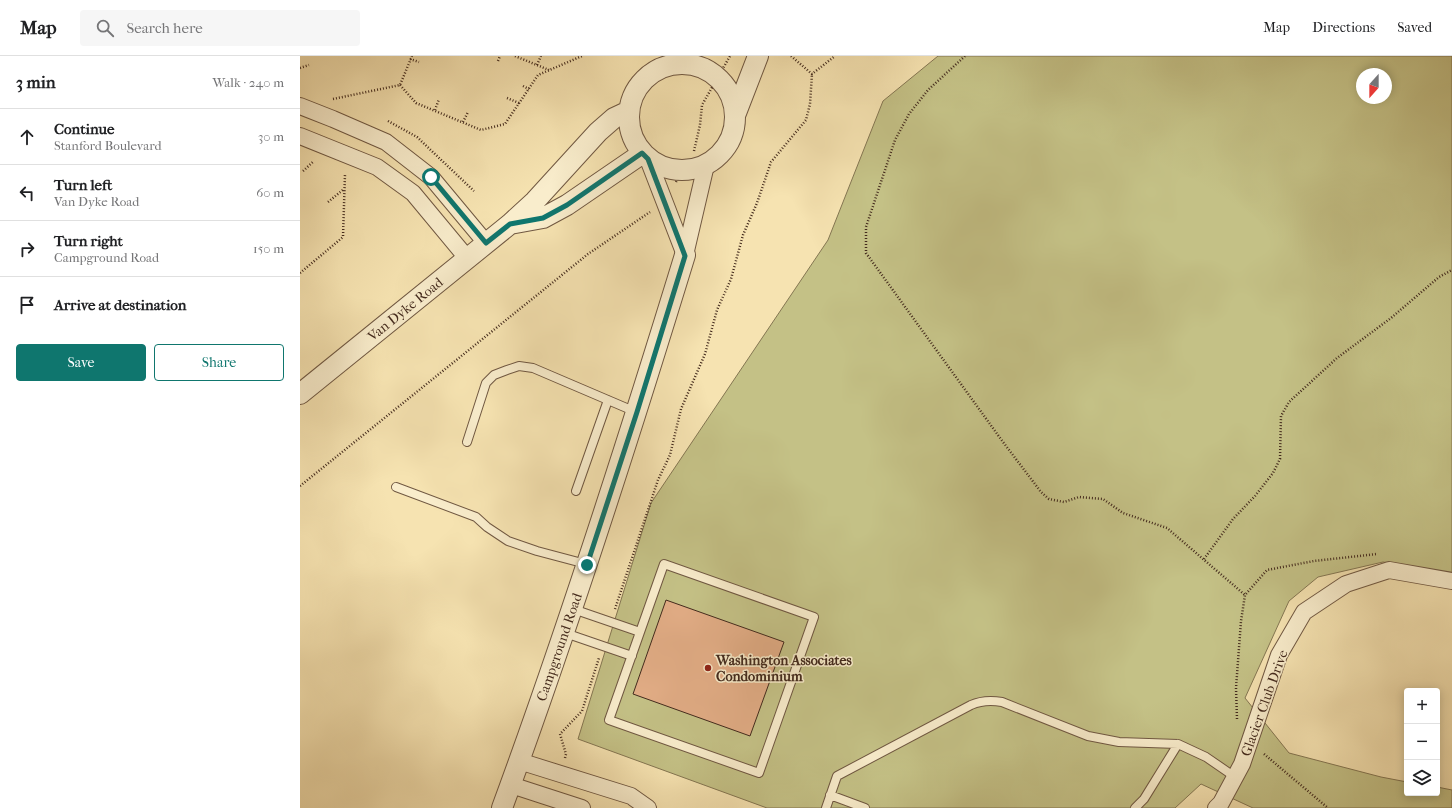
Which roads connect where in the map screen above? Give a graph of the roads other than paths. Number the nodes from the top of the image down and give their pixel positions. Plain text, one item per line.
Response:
1 (758, 56) edge
2 (698, 60) edge
3 (300, 106) edge
4 (629, 111) junction
5 (736, 113) junction
6 (300, 136) edge
7 (645, 156) junction
8 (692, 163) junction
9 (510, 224) junction
10 (486, 243) junction
11 (685, 256) junction
12 (467, 258) junction
13 (300, 394) edge
14 (608, 400) junction
15 (637, 412) junction
16 (467, 442) dead end
17 (396, 487) dead end
18 (576, 491) dead end
19 (587, 565) junction
20 (1452, 581) edge
21 (573, 609) junction
22 (640, 632) junction
23 (565, 633) junction
24 (632, 656) junction
25 (1178, 744) junction
26 (519, 761) junction
27 (1235, 777) junction
28 (583, 781) junction
29 (511, 785) junction
30 (830, 796) junction
31 (578, 807) edge
32 (502, 808) edge
33 (648, 808) edge
34 (826, 808) edge
35 (865, 808) edge
36 (1135, 808) edge
37 (1216, 808) edge

1 - 5 street
2 - 4 street
2 - 5 street
3 - 10 street
4 - 7 street
4 - 9 street, Van Dyke Road
5 - 8 street
6 - 12 street
7 - 8 street
7 - 9 street, Van Dyke Road
7 - 11 street
8 - 11 street, Campground Road
9 - 10 street, Van Dyke Road
10 - 12 street, Van Dyke Road
11 - 15 street, Campground Road
12 - 13 street, Van Dyke Road
14 - 15 lane
14 - 16 lane
14 - 18 lane
15 - 19 street, Campground Road
17 - 19 lane
19 - 21 street, Campground Road
20 - 27 street, Glacier Club Drive
21 - 22 lane
21 - 23 street, Campground Road
22 - 24 lane
22 - 24 lane
23 - 24 lane
23 - 26 street, Campground Road
25 - 27 lane
25 - 30 lane
25 - 36 lane
26 - 28 street
26 - 29 street, Campground Road
27 - 37 street, Glacier Club Drive
28 - 31 street
28 - 33 street
29 - 31 street
29 - 32 street, Campground Road
30 - 34 lane
30 - 35 lane

